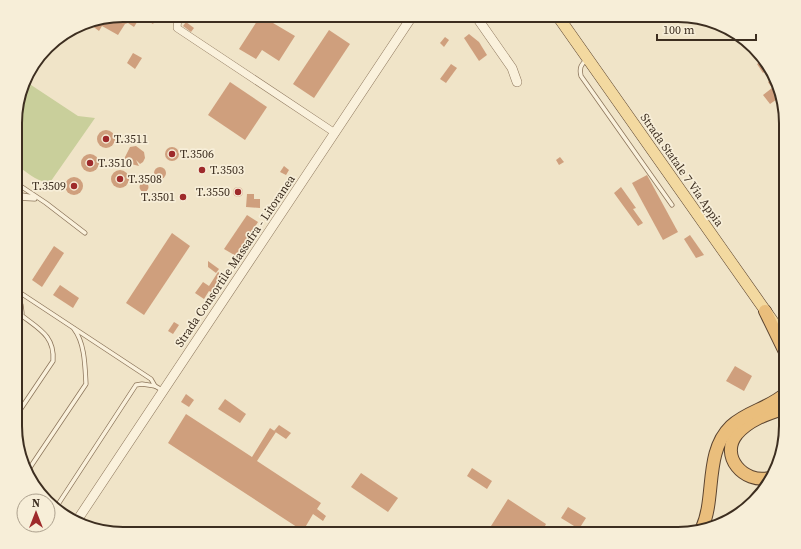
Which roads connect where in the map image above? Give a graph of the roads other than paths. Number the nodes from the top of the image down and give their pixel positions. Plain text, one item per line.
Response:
1 (178, 22) edge
2 (408, 22) edge
3 (480, 22) edge
4 (562, 22) edge
5 (588, 58) junction
6 (517, 82) dead end
7 (335, 133) junction
8 (22, 187) edge
9 (22, 195) edge
10 (22, 198) edge
11 (46, 203) junction
12 (672, 205) dead end
13 (85, 233) dead end
14 (22, 294) edge
15 (765, 311) junction
16 (22, 316) edge
17 (71, 326) junction
18 (779, 330) edge
19 (779, 340) edge
20 (159, 388) junction
21 (779, 399) edge
22 (22, 407) edge
23 (779, 411) edge
24 (31, 466) edge
25 (763, 479) edge
26 (59, 503) edge
27 (80, 517) edge
28 (703, 524) edge

1 - 7 street
2 - 7 street, Strada Consortile Massafra - Litoranea
3 - 6 street
4 - 5 main road, Strada Statale 7 Via Appia
5 - 12 lane
5 - 15 main road, Strada Statale 7 Via Appia
7 - 20 street, Strada Consortile Massafra - Litoranea
8 - 11 lane
9 - 11 lane
10 - 11 lane
11 - 13 lane
14 - 17 lane
15 - 18 main road, Strada Statale 7 Via Appia
15 - 19 highway
16 - 22 lane
17 - 20 lane
17 - 24 lane
20 - 26 lane
20 - 27 street, Strada Consortile Massafra - Litoranea
21 - 28 highway
23 - 25 highway

